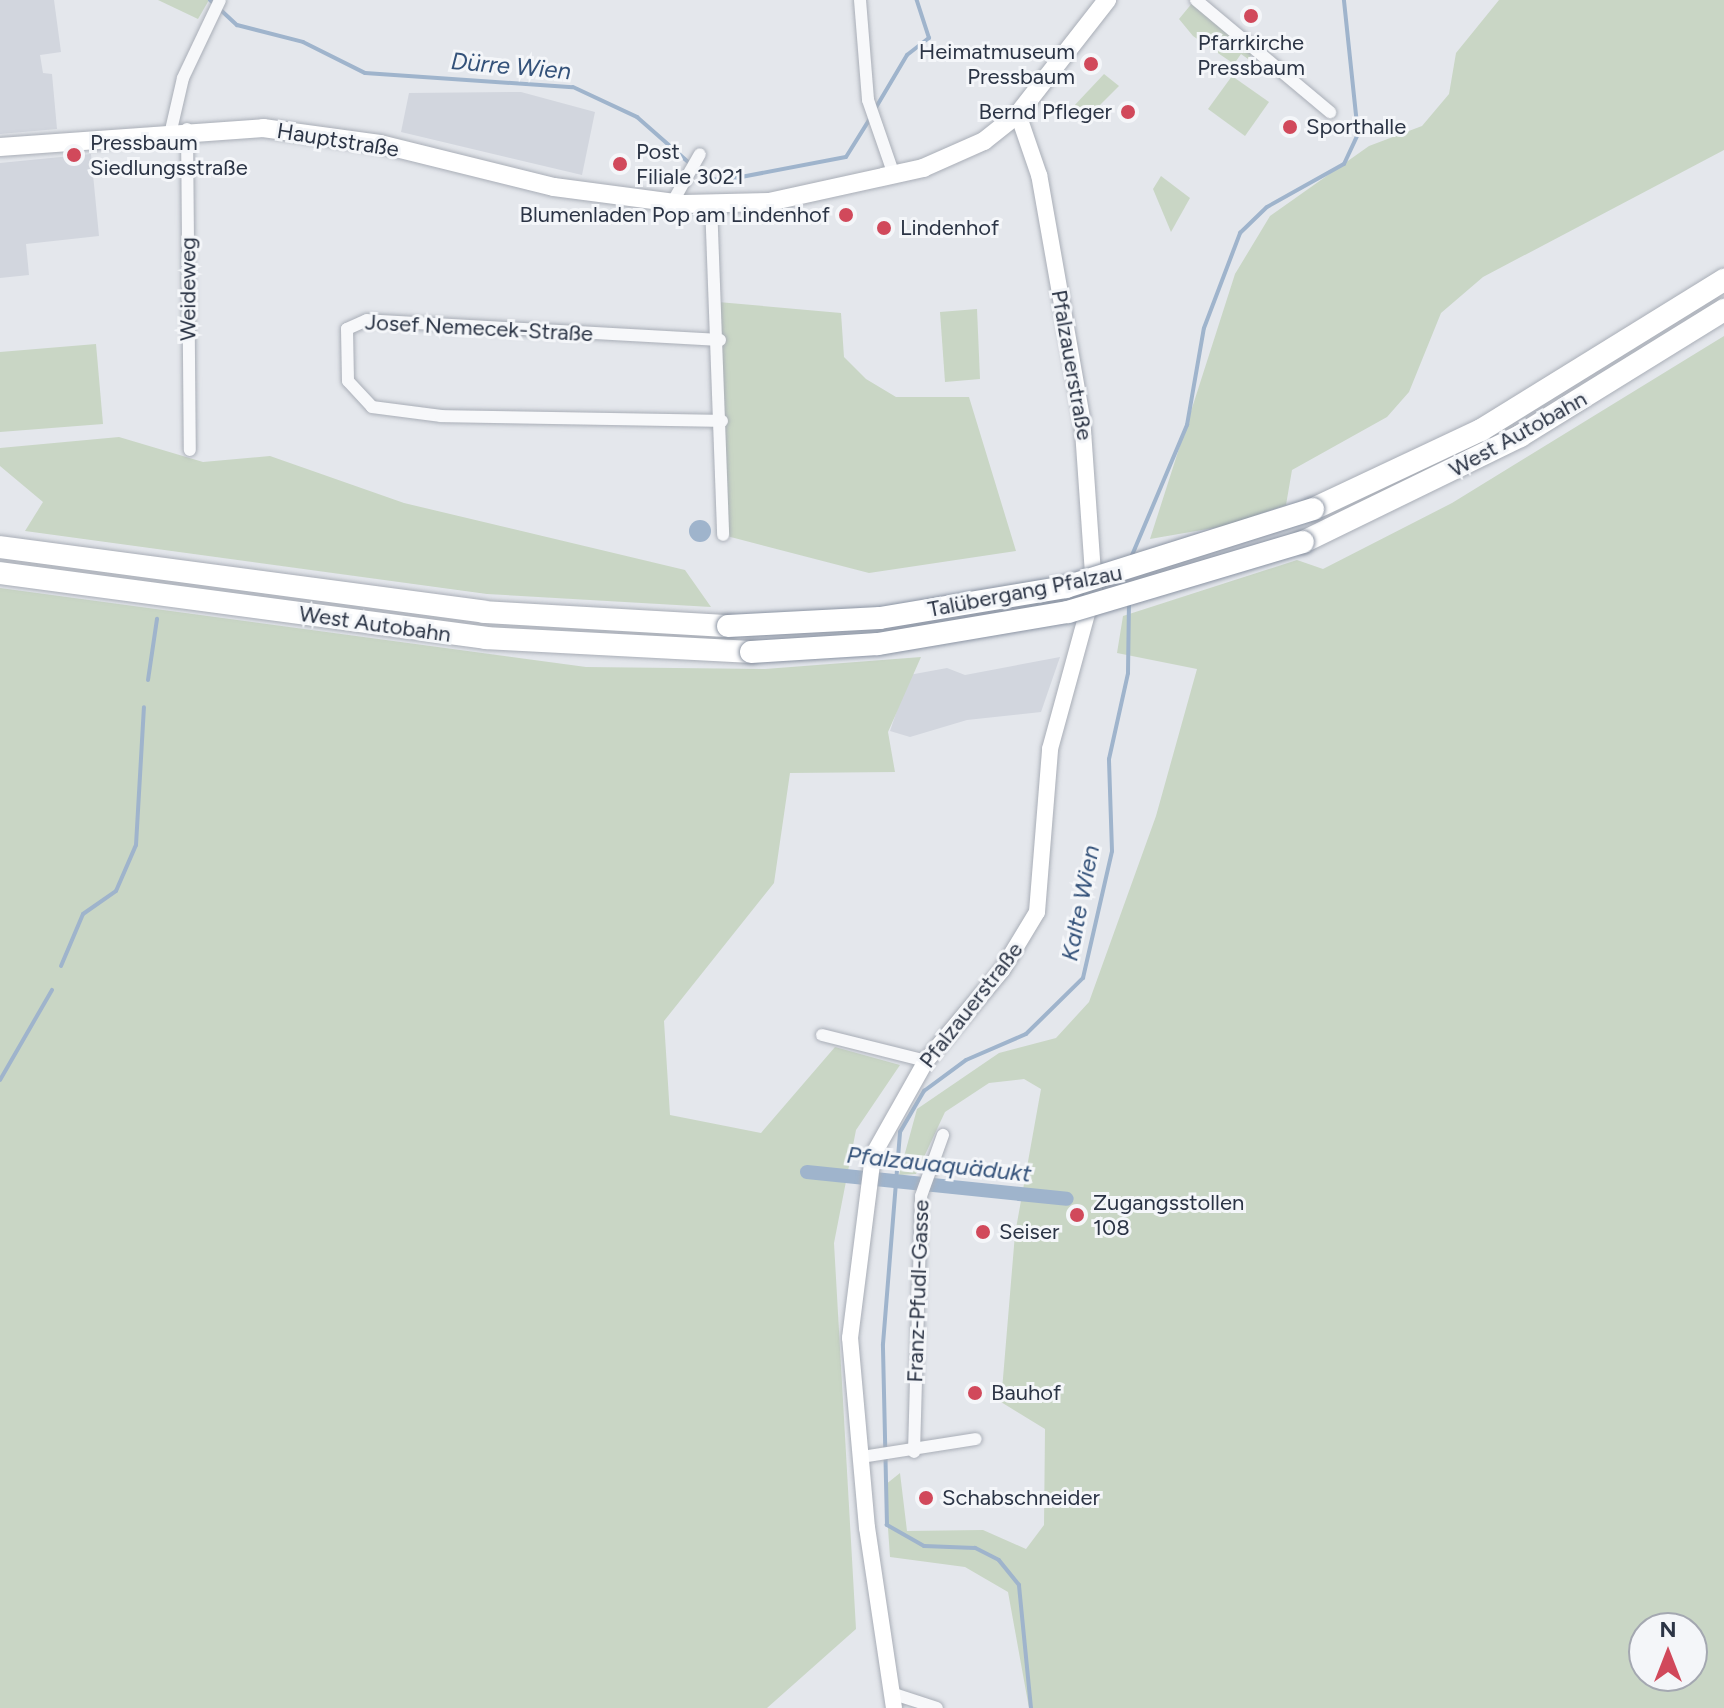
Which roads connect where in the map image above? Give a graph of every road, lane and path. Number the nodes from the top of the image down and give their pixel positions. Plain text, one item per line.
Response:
1 (220, 0) edge
2 (860, 0) edge
3 (1107, 0) edge
4 (1196, 0) edge
5 (1330, 112) dead end
6 (1018, 114) junction
7 (179, 130) junction
8 (0, 147) edge
9 (700, 154) dead end
10 (894, 175) junction
11 (672, 203) junction
12 (711, 203) junction
13 (1724, 280) edge
14 (1724, 310) edge
15 (720, 340) junction
16 (722, 421) junction
17 (190, 450) dead end
18 (1313, 509) joint
19 (723, 535) dead end
20 (1303, 542) joint
21 (0, 547) edge
22 (0, 573) edge
23 (728, 626) joint
24 (751, 652) joint
25 (822, 1035) dead end
26 (926, 1061) junction
27 (943, 1135) dead end
28 (976, 1439) dead end
29 (910, 1453) junction
30 (870, 1457) junction
31 (894, 1701) edge
32 (937, 1708) edge

1 - 7 street, Weideweg
2 - 10 street
3 - 6 main road, Hauptstraße
4 - 5 street
6 - 10 main road, Hauptstraße
6 - 26 street, Pfalzauerstraße
7 - 8 main road, Hauptstraße
7 - 11 main road, Hauptstraße
7 - 17 street, Weideweg
9 - 11 street
10 - 12 main road, Hauptstraße
11 - 12 main road, Hauptstraße
12 - 15 street
13 - 18 highway, West Autobahn
14 - 20 highway, West Autobahn
15 - 16 street
15 - 16 street, Josef Nemecek-Straße
16 - 19 street
18 - 23 highway, Talübergang Pfalzau, bridge
20 - 24 highway, Talübergang Pfalzau, bridge
21 - 23 highway, West Autobahn
22 - 24 highway, West Autobahn
25 - 26 street
26 - 30 street, Pfalzauerstraße
27 - 29 street, Franz-Pfudl-Gasse
28 - 29 street
29 - 30 street
30 - 31 street, Pfalzauerstraße
31 - 32 street

